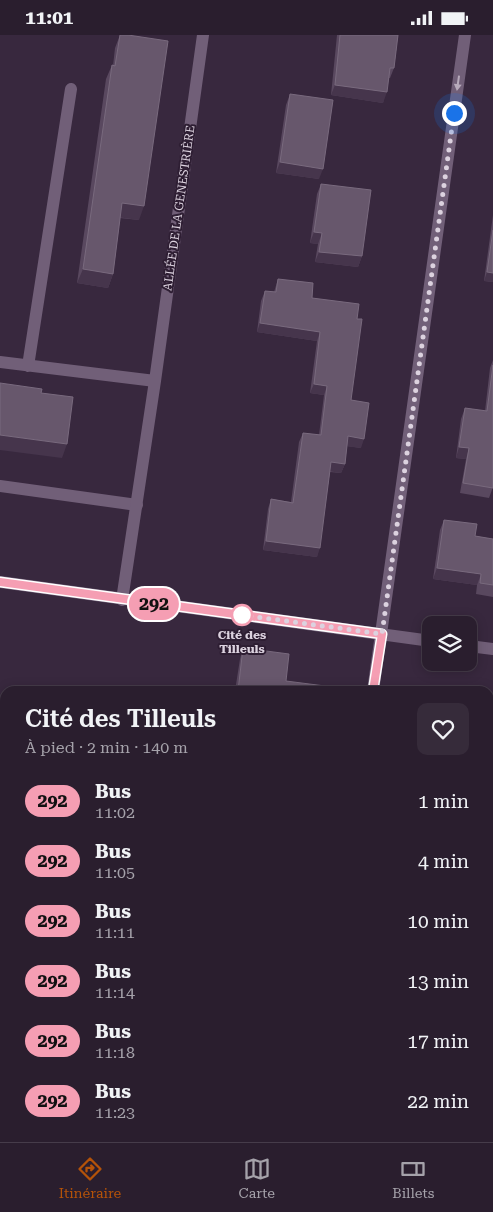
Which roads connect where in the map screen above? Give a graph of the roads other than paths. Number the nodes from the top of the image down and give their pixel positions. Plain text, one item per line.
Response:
1 (203, 35) edge
2 (465, 35) edge
3 (71, 89) dead end
4 (0, 362) edge
5 (28, 366) junction
6 (156, 381) junction
7 (0, 486) edge
8 (137, 505) junction
9 (0, 582) edge
10 (122, 600) junction
11 (382, 634) junction
12 (422, 640) edge
13 (477, 647) edge
14 (493, 649) edge
15 (374, 686) edge

1 - 6 street, ALLÉE DE LA GENESTRIÈRE
2 -> 11 street
3 - 5 street
4 - 5 street
5 - 6 street
6 - 8 street, ALLÉE DE LA GENESTRIÈRE
7 - 8 street
8 - 10 street, ALLÉE DE LA GENESTRIÈRE
9 - 10 street
10 - 11 street
11 - 12 street
11 - 15 street
13 - 14 street

